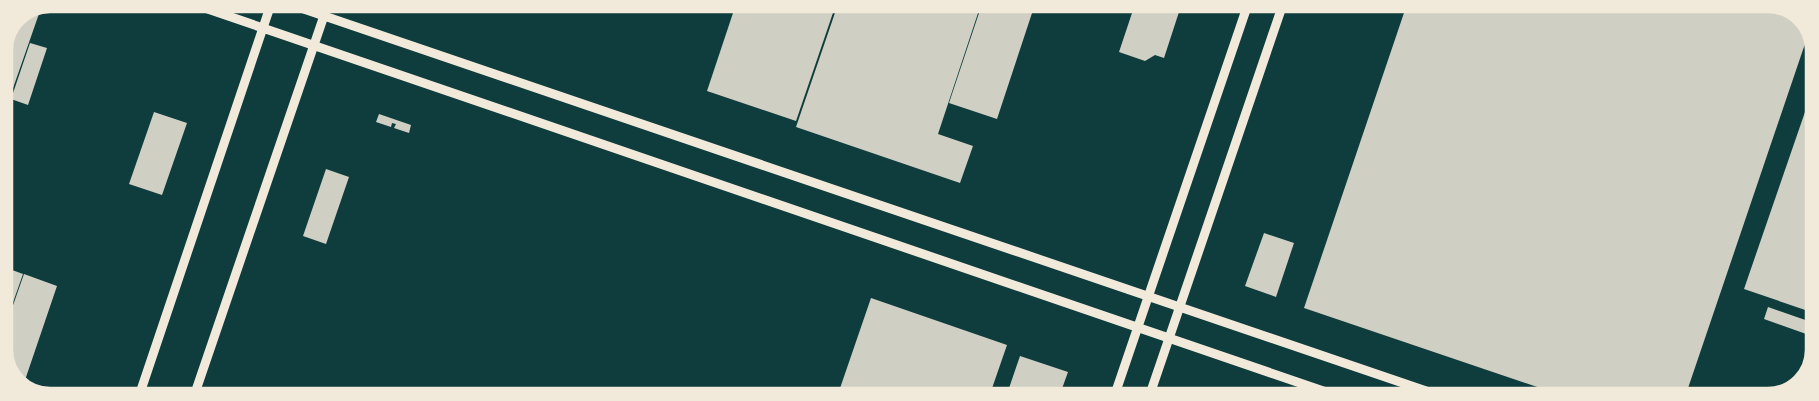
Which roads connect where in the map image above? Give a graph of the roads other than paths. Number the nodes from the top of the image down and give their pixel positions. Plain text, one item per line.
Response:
1 (216, 12) edge
2 (268, 12) edge
3 (312, 12) edge
4 (325, 12) edge
5 (1245, 12) edge
6 (1280, 12) edge
7 (324, 16) junction
8 (263, 28) junction
9 (314, 45) junction
10 (1149, 297) junction
11 (1180, 307) junction
12 (1138, 327) junction
13 (1169, 338) junction
14 (142, 388) edge
15 (197, 388) edge
16 (1117, 388) edge
17 (1152, 388) edge
18 (1316, 388) edge
19 (1418, 388) edge

1 - 8 street
2 - 8 street
3 - 7 street
4 - 7 street
5 - 10 street
6 - 11 street
7 - 9 street
7 - 10 street
8 - 9 street
8 - 14 street
9 - 12 street
9 - 15 street
10 - 11 street
10 - 12 street
11 - 13 street
11 - 19 street
12 - 13 street
12 - 16 street
13 - 17 street
13 - 18 street

